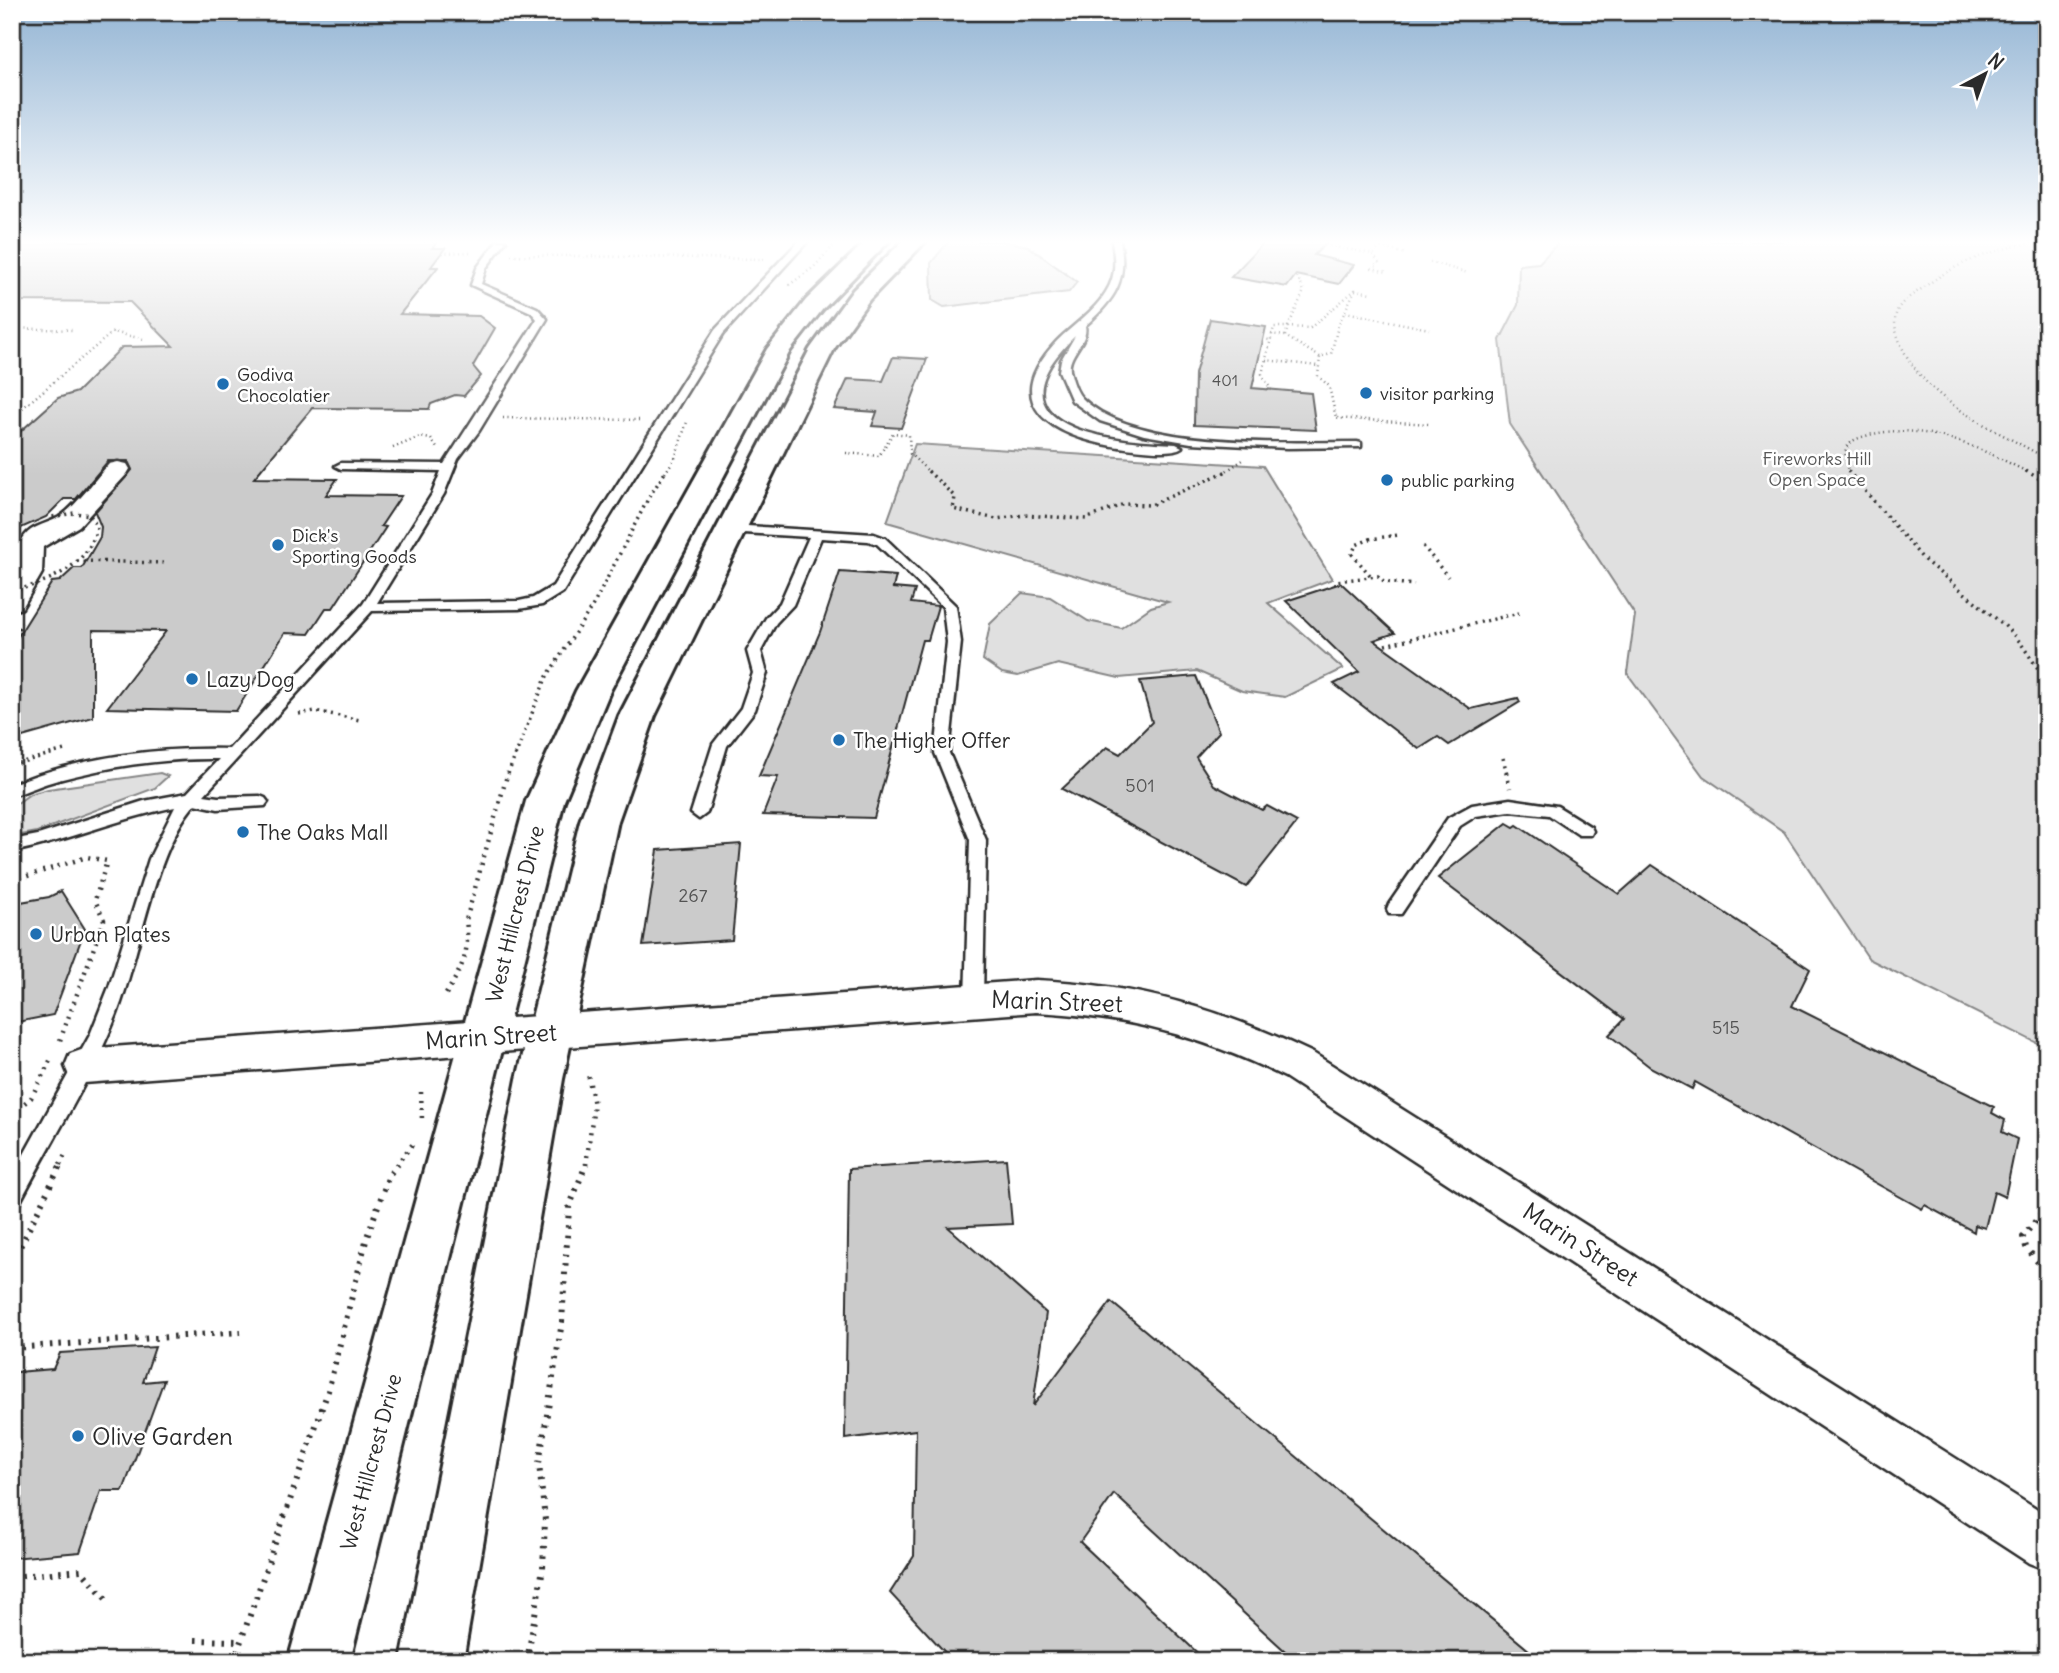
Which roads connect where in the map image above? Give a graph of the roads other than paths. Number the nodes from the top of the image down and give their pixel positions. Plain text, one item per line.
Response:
1 (542, 319) edge
2 (731, 319) edge
3 (803, 319) edge
4 (844, 319) edge
5 (1089, 319) edge
6 (1082, 328) junction
7 (1199, 443) junction
8 (1357, 445) dead end
9 (341, 466) dead end
10 (448, 468) junction
11 (118, 469) dead end
12 (731, 529) junction
13 (817, 534) junction
14 (12, 602) edge
15 (368, 607) junction
16 (231, 754) junction
17 (12, 790) edge
18 (191, 798) junction
19 (260, 802) dead end
20 (699, 813) dead end
21 (1585, 831) dead end
22 (12, 846) edge
23 (1395, 909) dead end
24 (974, 999) junction
25 (552, 1032) junction
26 (485, 1036) junction
27 (84, 1066) junction
28 (12, 1197) edge
29 (2047, 1545) edge
30 (319, 1661) edge
31 (432, 1661) edge

1 - 10 lane
2 - 15 lane
3 - 26 main road, West Hillcrest Drive
4 - 12 main road
5 - 6 lane
6 - 7 lane
6 - 7 lane
7 - 8 lane
9 - 10 lane
10 - 15 lane
11 - 14 street
12 - 13 lane
12 - 25 main road
13 - 20 lane
13 - 24 lane
15 - 16 lane
16 - 17 lane
16 - 18 lane
18 - 19 lane
18 - 22 lane
18 - 27 lane
21 - 23 lane
24 - 25 street, Marin Street
24 - 29 street, Marin Street
25 - 26 street, Marin Street
25 - 31 main road
26 - 27 street, Marin Street
26 - 30 main road, West Hillcrest Drive
27 - 28 lane

